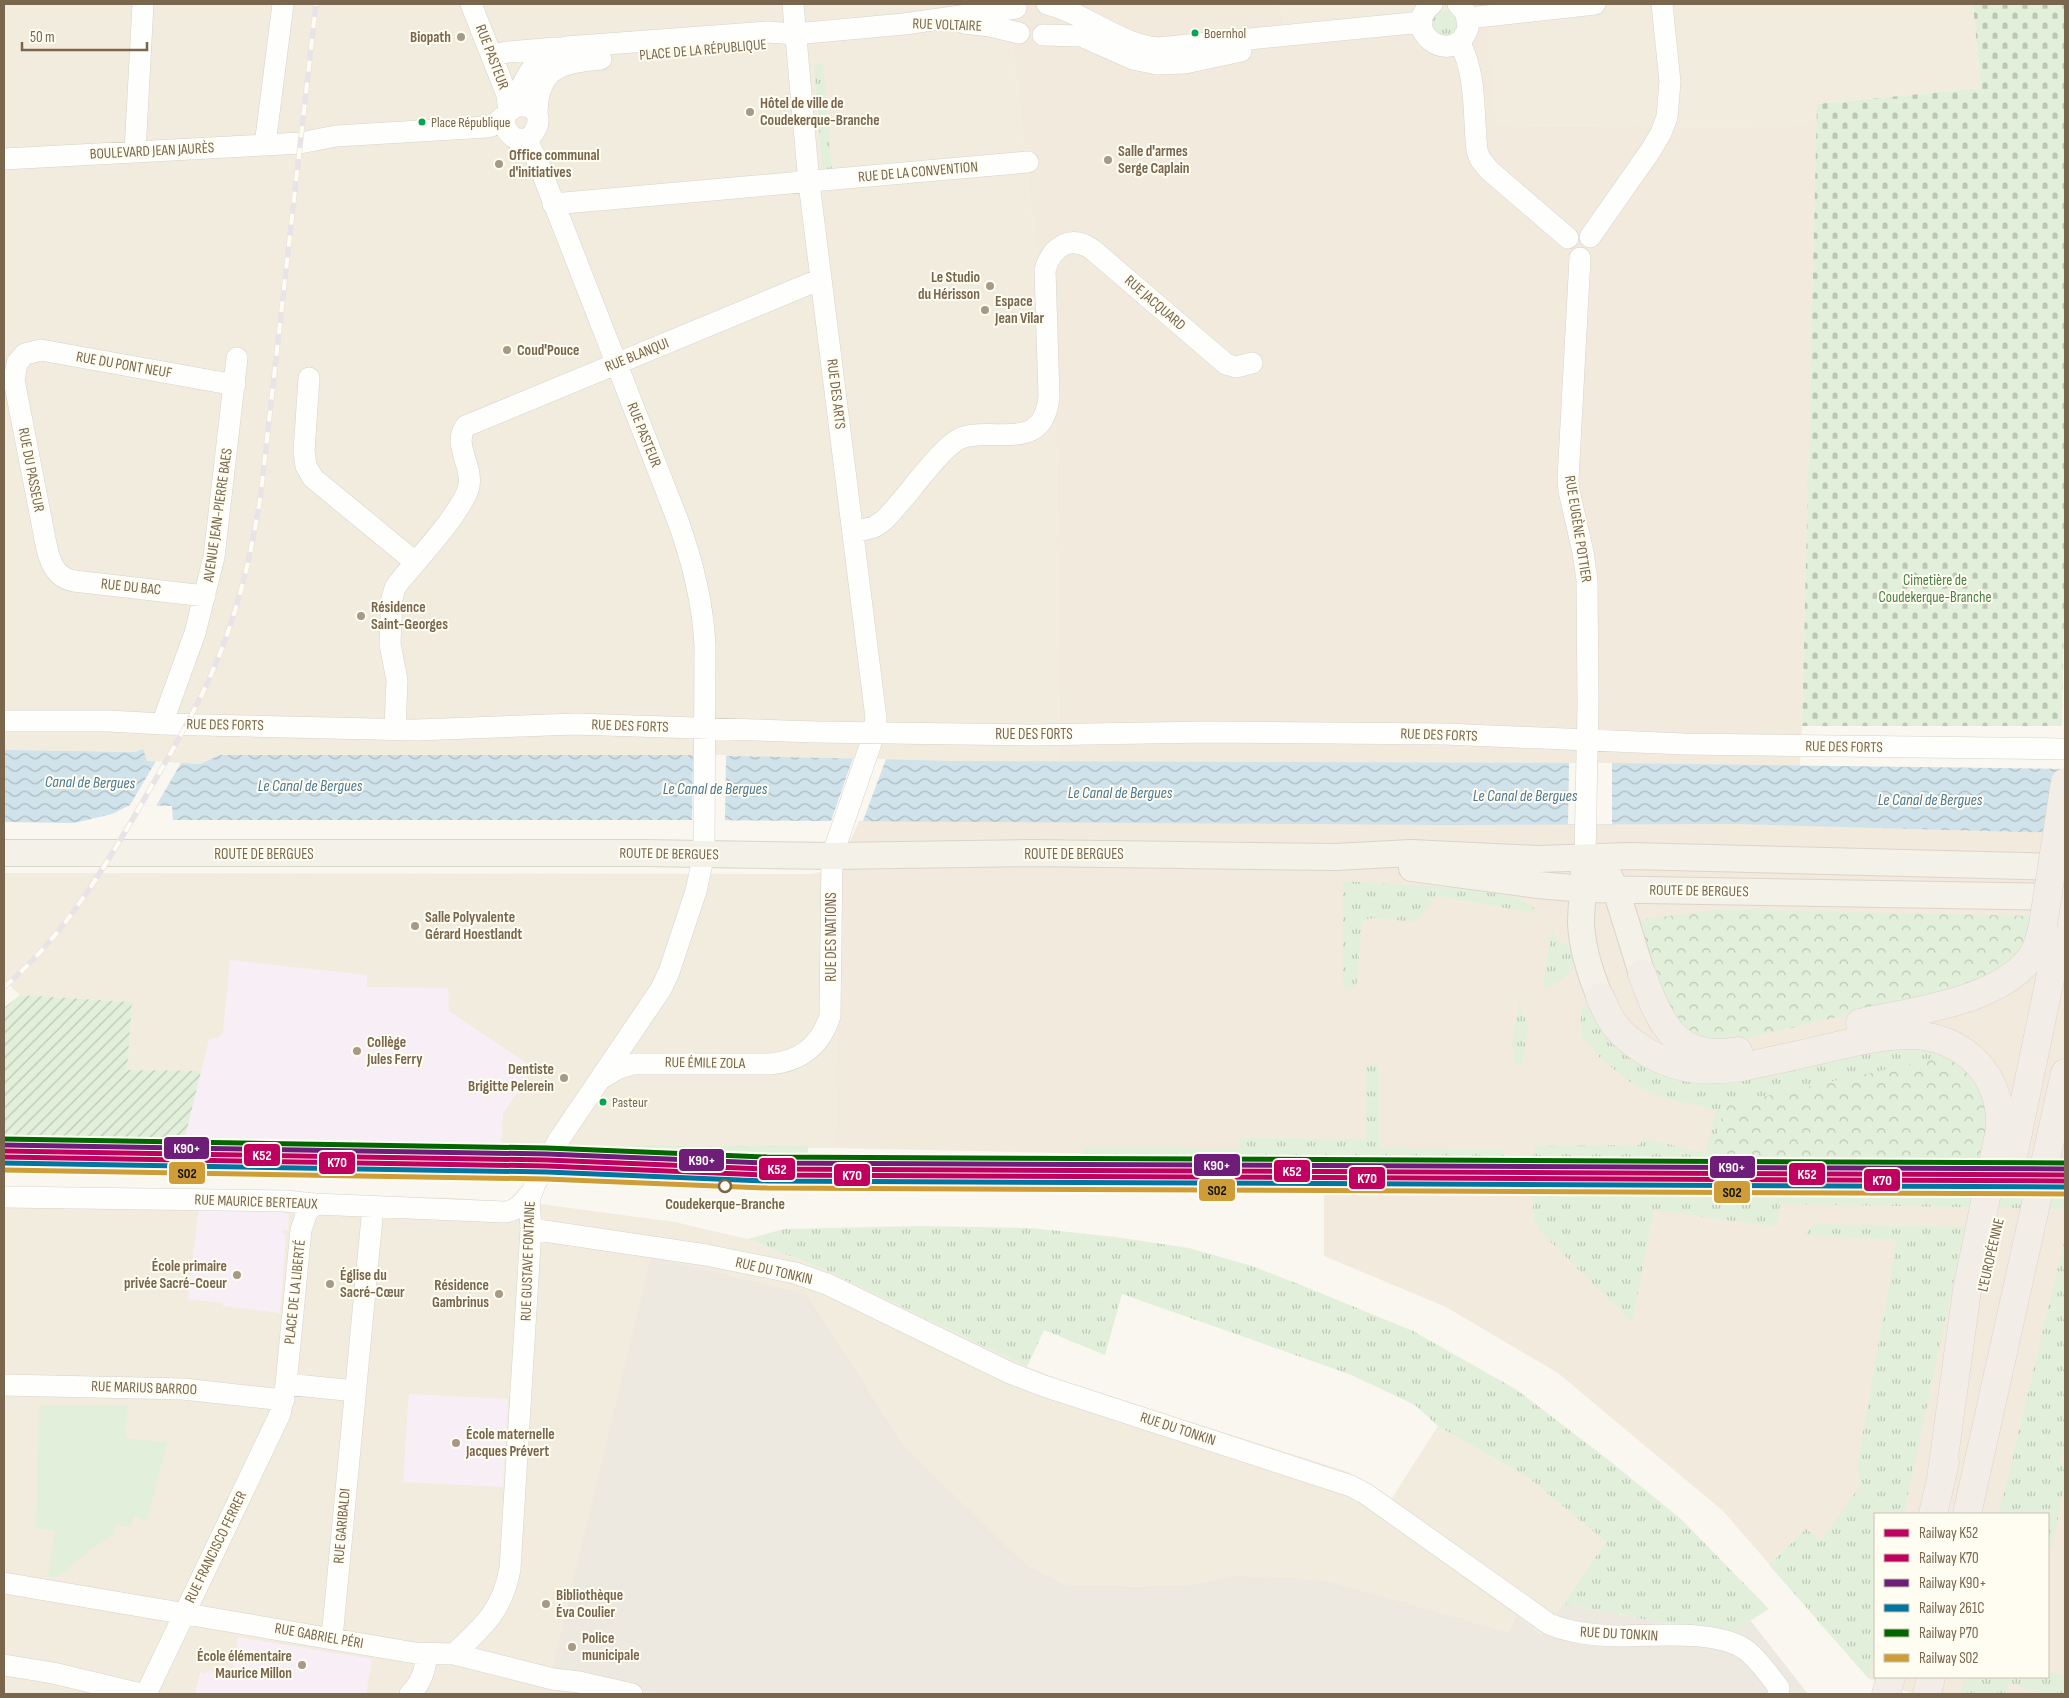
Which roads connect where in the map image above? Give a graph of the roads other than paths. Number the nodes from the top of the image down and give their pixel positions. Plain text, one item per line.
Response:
1 (143, 4) edge
2 (283, 4) edge
3 (472, 4) edge
4 (793, 4) edge
5 (1045, 4) edge
6 (1432, 4) edge
7 (1595, 4) edge
8 (1662, 4) edge
9 (1018, 6) edge
10 (1463, 11) edge
11 (1422, 22) junction
12 (904, 24) junction
13 (1319, 32) junction
14 (1019, 33) junction
15 (795, 34) junction
16 (1043, 35) junction
17 (1459, 42) junction
18 (570, 47) junction
19 (492, 56) junction
20 (509, 112) junction
21 (536, 115) junction
22 (518, 139) junction
23 (300, 143) junction
24 (264, 145) junction
25 (135, 152) junction
26 (4, 159) edge
27 (1028, 162) dead end
28 (808, 182) junction
29 (553, 204) junction
30 (1590, 237) junction
31 (1568, 238) junction
32 (1580, 258) junction
33 (821, 279) junction
34 (237, 358) dead end
35 (17, 363) joint
36 (616, 363) junction
37 (1252, 363) dead end
38 (309, 378) dead end
39 (235, 384) junction
40 (854, 532) junction
41 (415, 562) junction
42 (58, 574) joint
43 (206, 596) junction
44 (4, 721) edge
45 (162, 724) junction
46 (395, 729) junction
47 (705, 737) junction
48 (870, 743) junction
49 (2065, 749) edge
50 (1588, 750) junction
51 (2065, 782) edge
52 (842, 826) joint
53 (704, 844) junction
54 (4, 853) edge
55 (832, 856) junction
56 (1585, 856) junction
57 (1334, 857) junction
58 (2065, 867) edge
59 (1584, 889) junction
60 (1616, 890) junction
61 (2065, 897) edge
62 (2057, 919) edge
63 (1642, 974) joint
64 (1600, 998) joint
65 (632, 1030) junction
66 (814, 1045) joint
67 (660, 1062) junction
68 (2065, 1073) edge
69 (596, 1083) junction
70 (2007, 1140) junction
71 (2058, 1150) edge
72 (530, 1194) junction
73 (4, 1198) edge
74 (314, 1204) junction
75 (373, 1206) junction
76 (508, 1212) junction
77 (531, 1225) junction
78 (4, 1385) edge
79 (355, 1391) junction
80 (285, 1392) junction
81 (1933, 1513) edge
82 (1968, 1513) edge
83 (4, 1583) edge
84 (185, 1613) junction
85 (332, 1638) junction
86 (427, 1654) junction
87 (454, 1654) junction
88 (4, 1665) edge
89 (1891, 1678) edge
90 (1896, 1678) edge
91 (1933, 1678) edge
92 (1933, 1678) edge
93 (141, 1694) edge
94 (146, 1694) edge
95 (410, 1694) edge
96 (632, 1694) edge
97 (1778, 1694) edge
98 (1886, 1694) edge
99 (1892, 1694) edge
100 (1928, 1694) edge
101 (1932, 1694) edge

1 - 25 street
2 - 24 street
3 - 19 street, RUE PASTEUR
4 - 15 street, RUE DES ARTS
5 - 13 street
5 - 16 street
6 - 11 street
7 - 10 street
8 - 30 street
9 - 12 street, RUE VOLTAIRE
9 - 14 street
10 - 17 street
11 - 13 street
11 - 17 street
12 - 14 street, RUE VOLTAIRE
12 - 15 street, RUE VOLTAIRE
13 - 16 street, RUE VOLTAIRE
14 - 16 street, RUE VOLTAIRE
15 - 18 street, PLACE DE LA RÉPUBLIQUE
15 - 21 street, PLACE DE LA RÉPUBLIQUE
15 - 28 street, RUE DES ARTS
17 - 31 street
18 - 19 street, PLACE DE LA RÉPUBLIQUE
18 - 20 street, PLACE DE LA RÉPUBLIQUE
19 - 20 street, RUE PASTEUR
20 - 21 street
20 - 22 street
20 - 23 street, BOULEVARD JEAN JAURÈS
21 - 22 street
22 - 23 street, BOULEVARD JEAN JAURÈS
22 - 29 street, RUE PASTEUR
23 - 24 street, BOULEVARD JEAN JAURÈS
24 - 25 street, BOULEVARD JEAN JAURÈS
25 - 26 street, BOULEVARD JEAN JAURÈS
27 - 28 street, RUE DE LA CONVENTION
28 - 29 street
28 - 33 street, RUE DES ARTS
29 - 36 street, RUE PASTEUR
30 - 31 street
30 - 32 street
31 - 32 street
32 - 50 street, RUE EUGÈNE POTTIER
33 - 36 street, RUE BLANQUI
33 - 40 street, RUE DES ARTS
34 - 39 street, AVENUE JEAN-PIERRE BAES
35 - 39 street, RUE DU PONT NEUF
35 - 42 street, RUE DU PASSEUR
36 - 41 street, RUE BLANQUI
36 - 47 street, RUE PASTEUR
37 - 40 street, RUE JACQUARD
38 - 41 street
39 - 43 street, AVENUE JEAN-PIERRE BAES
40 - 48 street, RUE DES ARTS
41 - 46 street
42 - 43 street, RUE DU BAC
43 - 45 street, AVENUE JEAN-PIERRE BAES
44 - 45 street, RUE DES FORTS
45 - 46 street, RUE DES FORTS
46 - 47 street, RUE DES FORTS
47 - 48 street, RUE DES FORTS
47 - 53 street, RUE PASTEUR
48 - 50 street, RUE DES FORTS
48 - 52 street, RUE DES ARTS
49 - 50 street, RUE DES FORTS
50 - 56 street, RUE EUGÈNE POTTIER
51 - 62 highway, bridge
52 - 55 street, RUE DES NATIONS
53 - 54 main road, ROUTE DE BERGUES
53 - 55 main road, ROUTE DE BERGUES
53 - 65 street, RUE GUSTAVE FONTAINE
55 - 57 main road, ROUTE DE BERGUES
55 - 66 street, RUE DES NATIONS
56 - 57 main road, ROUTE DE BERGUES
56 - 58 main road, ROUTE DE BERGUES
56 - 59 main road
56 - 60 main road
57 - 59 main road, ROUTE DE BERGUES
59 - 60 main road, ROUTE DE BERGUES
59 - 64 main road
60 - 61 main road, ROUTE DE BERGUES
60 - 63 main road
62 - 63 highway
62 - 70 highway
64 - 70 highway
65 - 67 street
65 - 69 street, RUE GUSTAVE FONTAINE
66 - 67 street, RUE ÉMILE ZOLA
67 - 69 street, RUE ÉMILE ZOLA
68 - 71 highway
69 - 72 street, RUE GUSTAVE FONTAINE
70 - 81 highway, L'EUROPÉENNE
71 - 82 highway
72 - 76 street
72 - 77 street, RUE GUSTAVE FONTAINE
73 - 74 street, RUE MAURICE BERTEAUX
74 - 75 street, RUE MAURICE BERTEAUX
74 - 80 street, PLACE DE LA LIBERTÉ
75 - 76 street, RUE MAURICE BERTEAUX
75 - 79 street
76 - 77 street, RUE MAURICE BERTEAUX
77 - 87 street, RUE GUSTAVE FONTAINE
77 - 97 street, RUE DU TONKIN
78 - 80 street, RUE MARIUS BARROO
79 - 80 street
79 - 85 street, RUE GARIBALDI
80 - 84 street, RUE FRANCISCO FERRER
83 - 84 street, RUE GABRIEL PÉRI
84 - 85 street, RUE GABRIEL PÉRI
84 - 94 street, RUE FRANCISCO FERRER
85 - 86 street, RUE GABRIEL PÉRI
86 - 87 street, RUE GABRIEL PÉRI
86 - 95 street
87 - 96 street, RUE GABRIEL PÉRI
88 - 93 street
89 - 98 highway
90 - 99 highway
91 - 100 highway
92 - 101 highway

